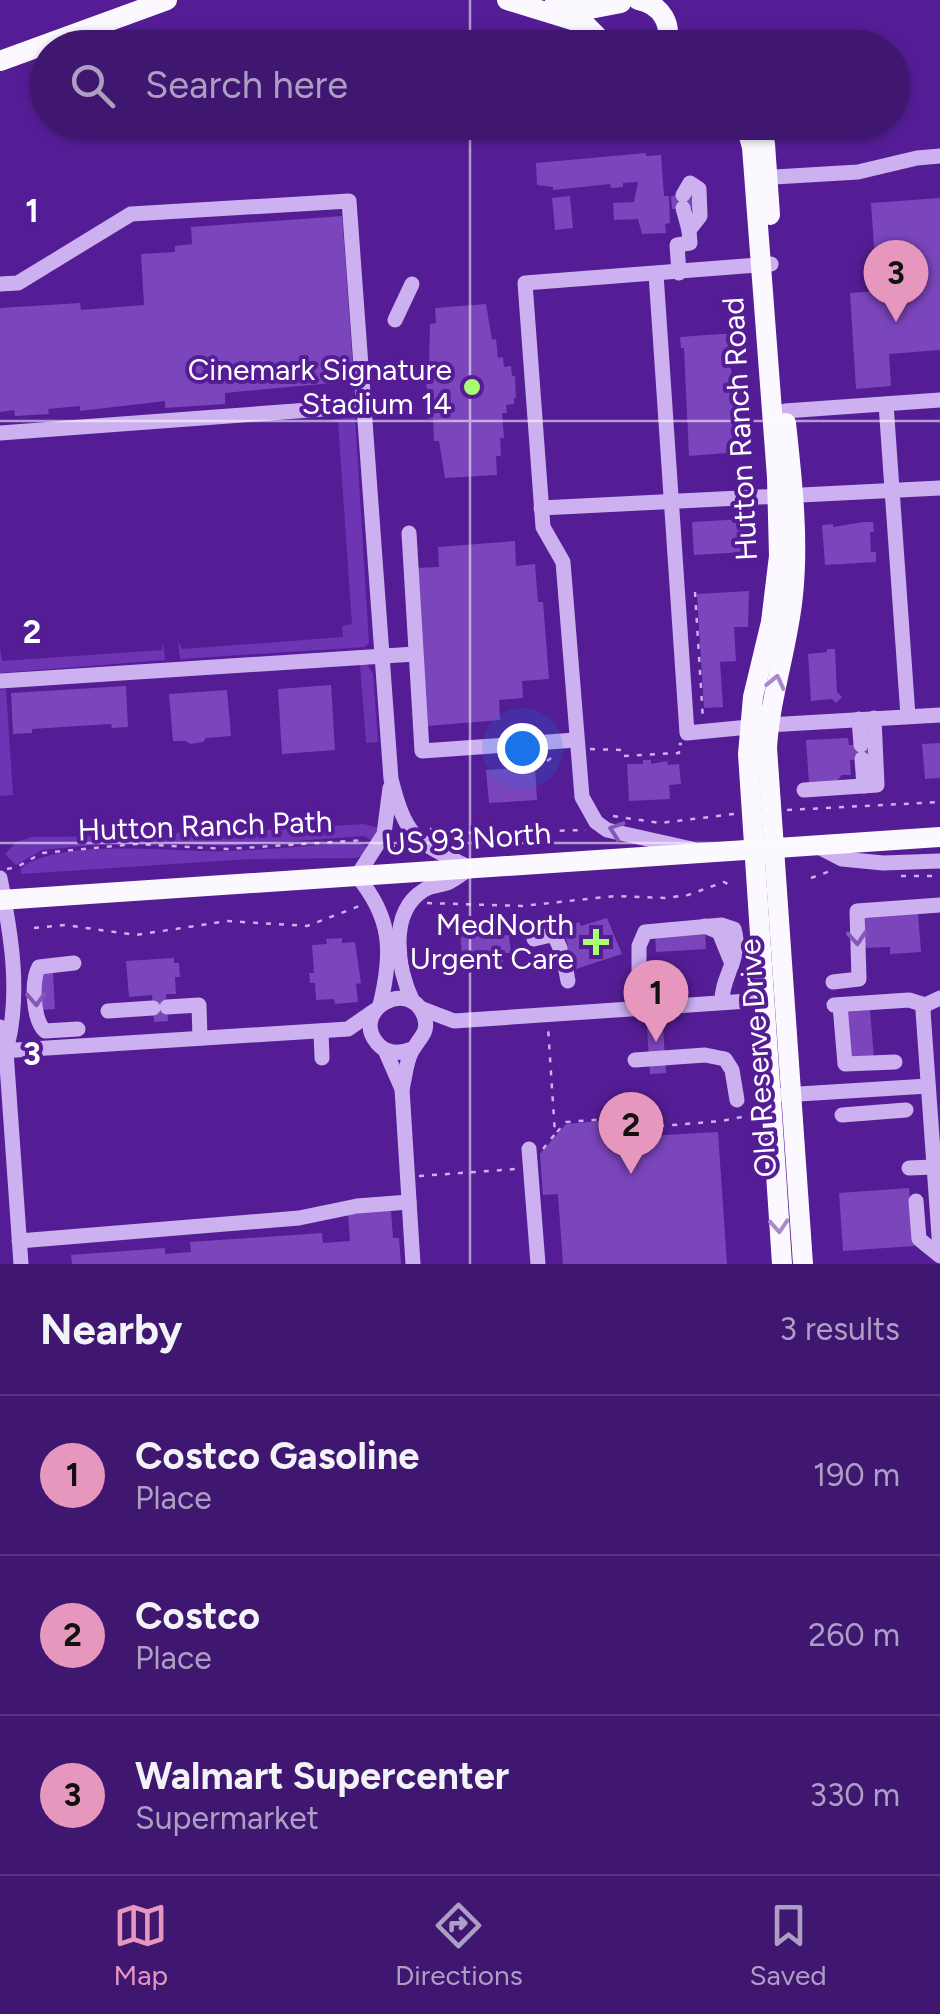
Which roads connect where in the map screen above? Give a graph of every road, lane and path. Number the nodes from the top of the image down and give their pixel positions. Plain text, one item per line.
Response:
1 (167, 0) edge
2 (507, 0) edge
3 (550, 0) edge
4 (630, 1) edge
5 (664, 13) edge
6 (85, 30) edge
7 (590, 30) edge
8 (604, 30) edge
9 (30, 50) edge
10 (0, 61) edge
11 (750, 140) edge
12 (760, 140) edge
13 (940, 156) edge
14 (761, 178) junction
15 (690, 230) junction
16 (765, 265) junction
17 (679, 273) junction
18 (656, 274) junction
19 (0, 284) edge
20 (412, 284) dead end
21 (395, 320) dead end
22 (940, 400) edge
23 (886, 404) junction
24 (364, 406) junction
25 (785, 411) junction
26 (0, 434) edge
27 (892, 488) junction
28 (940, 488) edge
29 (784, 496) junction
30 (671, 500) junction
31 (541, 508) junction
32 (410, 533) dead end
33 (695, 592) dead end
34 (416, 654) junction
35 (383, 656) junction
36 (0, 681) edge
37 (940, 715) edge
38 (908, 716) junction
39 (867, 719) junction
40 (703, 720) dead end
41 (759, 726) junction
42 (690, 743) dead end
43 (577, 745) junction
44 (547, 761) dead end
45 (391, 779) junction
46 (864, 786) junction
47 (804, 790) dead end
48 (940, 802) edge
49 (760, 810) junction
50 (596, 822) junction
51 (415, 835) junction
52 (940, 836) edge
53 (815, 845) junction
54 (378, 847) junction
55 (764, 849) junction
56 (711, 853) junction
57 (940, 861) edge
58 (470, 868) junction
59 (0, 869) edge
60 (357, 876) junction
61 (731, 886) dead end
62 (1, 892) edge
63 (424, 902) dead end
64 (368, 904) dead end
65 (940, 905) edge
66 (34, 928) dead end
67 (534, 939) dead end
68 (560, 948) dead end
69 (74, 962) dead end
70 (833, 982) dead end
71 (763, 1000) junction
72 (933, 1001) edge
73 (722, 1002) junction
74 (417, 1005) junction
75 (377, 1008) junction
76 (639, 1008) junction
77 (547, 1014) junction
78 (454, 1021) junction
79 (0, 1027) edge
80 (348, 1028) junction
81 (78, 1029) dead end
82 (320, 1030) junction
83 (200, 1038) junction
84 (110, 1044) junction
85 (416, 1046) junction
86 (382, 1047) junction
87 (3, 1051) edge
88 (322, 1058) dead end
89 (636, 1060) dead end
90 (894, 1062) dead end
91 (927, 1062) junction
92 (838, 1073) dead end
93 (928, 1086) junction
94 (402, 1089) junction
95 (737, 1100) dead end
96 (773, 1101) junction
97 (906, 1110) dead end
98 (842, 1114) dead end
99 (556, 1134) junction
100 (529, 1150) dead end
101 (530, 1167) junction
102 (910, 1168) dead end
103 (936, 1168) edge
104 (408, 1176) junction
105 (916, 1200) dead end
106 (409, 1202) junction
107 (0, 1239) edge
108 (19, 1240) junction
109 (940, 1253) edge
110 (20, 1264) edge
111 (413, 1264) edge
112 (538, 1264) edge
113 (782, 1264) edge
114 (802, 1264) edge

1 - 6 main road
2 - 7 main road
3 - 4 main road
4 - 5 main road
4 - 8 main road
9 - 10 main road
11 - 14 main road, Hutton Ranch Road
12 - 14 main road, Hutton Ranch Road
13 - 14 street
14 - 16 main road, Hutton Ranch Road
15 - 15 street
15 - 17 street
16 - 17 street
16 - 25 main road, Hutton Ranch Road
16 - 29 main road, Hutton Ranch Road
17 - 18 street
18 - 30 street
18 - 31 street
19 - 24 street
20 - 21 street
22 - 23 street
23 - 25 street
23 - 27 street
24 - 26 street
24 - 35 street
25 - 29 main road, Hutton Ranch Road
27 - 28 street
27 - 29 street
27 - 38 street
29 - 30 street
29 - 41 main road, Hutton Ranch Road
30 - 31 street
30 - 41 street
31 - 43 street
32 - 34 street
33 - 40 path
34 - 35 street
34 - 43 street
35 - 36 street
35 - 45 street
37 - 38 street
38 - 39 street
39 - 41 street
39 - 46 street
39 - 46 street
41 - 49 main road, Hutton Ranch Road
42 - 43 path
43 - 44 path
43 - 50 street
45 - 51 street
45 - 54 street
46 - 47 street
48 - 49 path, Hutton Ranch Path
49 - 50 path, Hutton Ranch Path
49 - 55 main road, Hutton Ranch Road
50 - 51 path, Hutton Ranch Path
56 -> 50 street
51 - 54 path, Hutton Ranch Path
51 - 58 street
52 - 53 main road, US 93 North
53 - 55 main road, US 93 North
53 - 57 street
54 - 59 path, Hutton Ranch Path
54 - 60 street
55 - 56 main road, US 93 North
55 - 71 main road, Old Reserve Drive
55 - 96 main road, Old Reserve Drive
56 - 58 main road, US 93 North
58 - 60 main road, US 93 North
58 - 74 street
60 - 62 main road, US 93 North
60 - 75 street
61 - 63 path
62 - 87 street
64 - 66 path
65 -> 70 street
67 - 68 street
69 -> 81 street
71 - 73 street
71 - 96 main road, Old Reserve Drive
72 - 90 street
72 - 91 street
73 - 76 street
73 - 76 street
74 - 75 street
74 - 78 street
74 - 85 street
75 - 80 street
75 - 86 street
76 - 77 street
77 - 78 street
77 - 99 path
78 - 85 street
79 - 87 street
80 - 82 street
80 - 86 street
82 - 83 street
82 - 88 street
83 - 84 street
83 - 84 street
84 - 87 street
85 - 86 street
85 - 94 street
86 - 94 street
87 - 108 street
89 - 95 street
91 - 92 street
91 - 93 street
93 - 96 street
93 - 103 street
94 - 104 street
96 - 99 path
96 -> 113 main road, Old Reserve Drive
96 - 114 main road, Old Reserve Drive
97 - 98 street
99 - 101 path
100 - 101 street
101 - 104 path
101 - 112 street
102 - 103 street
103 - 109 street
104 - 106 street
105 - 109 street
106 - 108 street
106 - 111 street
107 - 108 street
108 - 110 street

